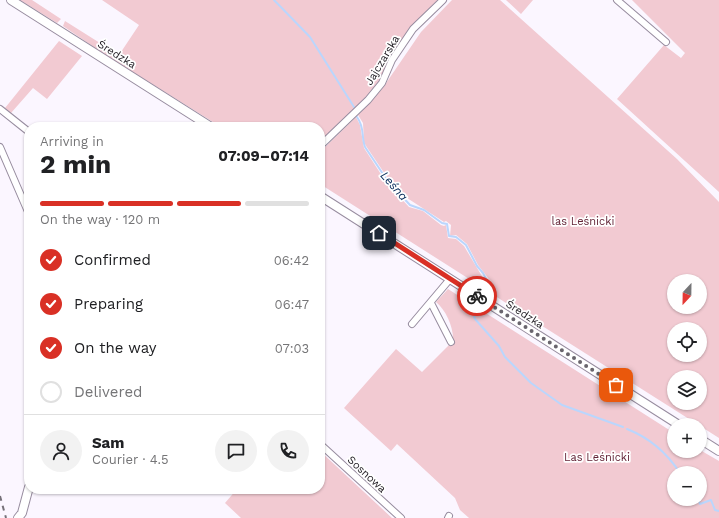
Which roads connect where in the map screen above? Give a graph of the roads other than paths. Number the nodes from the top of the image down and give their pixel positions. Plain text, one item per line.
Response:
1 (11, 0) edge
2 (443, 0) edge
3 (617, 0) edge
4 (666, 42) dead end
5 (0, 109) edge
6 (203, 122) edge
7 (24, 128) edge
8 (325, 141) edge
9 (0, 147) edge
10 (325, 199) edge
11 (24, 202) edge
12 (450, 279) junction
13 (431, 303) junction
14 (412, 324) dead end
15 (451, 342) dead end
16 (668, 418) edge
17 (707, 443) edge
18 (325, 449) edge
19 (719, 451) edge
20 (27, 494) edge
21 (18, 518) edge
22 (401, 518) edge

1 - 6 main road, Średzka
2 - 8 street, Jajczarska
3 - 4 street
5 - 7 street
9 - 11 street
10 - 12 main road, Średzka
12 - 13 street
12 - 16 main road, Średzka
13 - 14 street
13 - 15 street
17 - 19 main road
18 - 22 street, Sosnowa
20 - 21 main road

